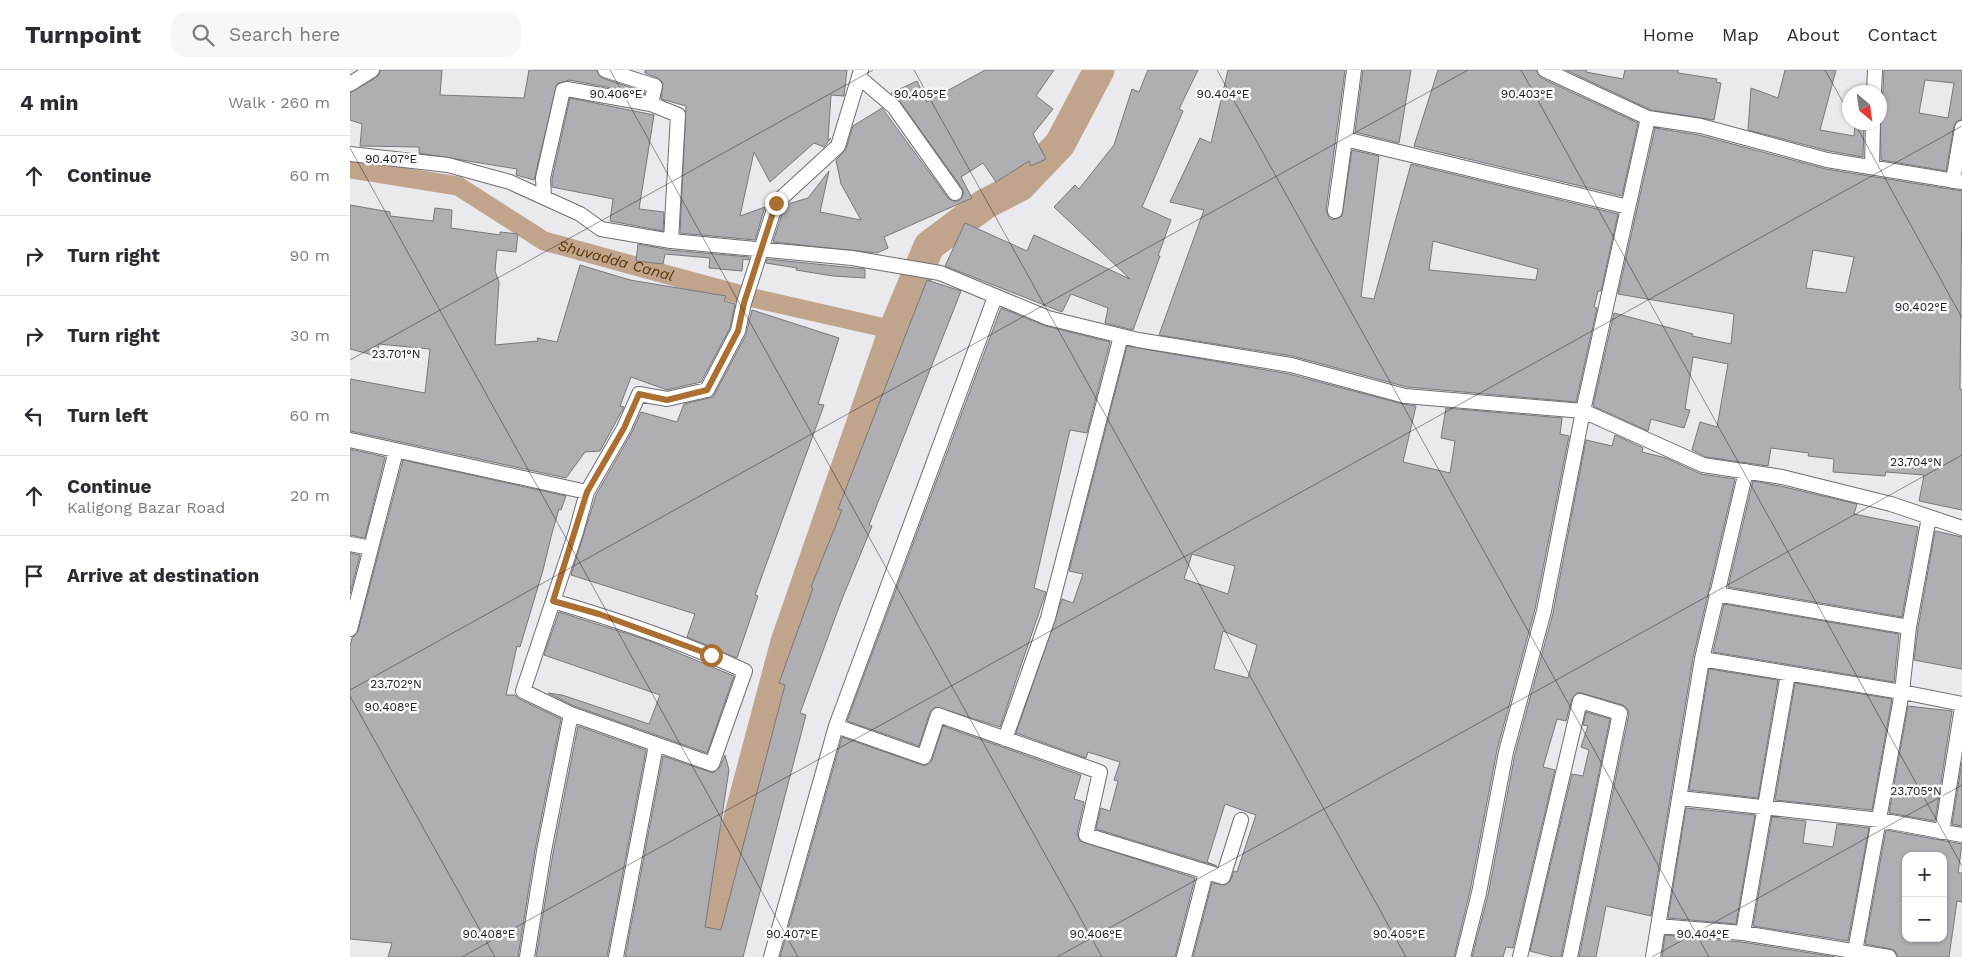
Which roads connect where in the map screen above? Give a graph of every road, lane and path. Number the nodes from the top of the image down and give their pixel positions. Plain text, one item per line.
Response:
1 (372, 70) edge
2 (606, 70) edge
3 (1354, 70) edge
4 (1545, 70) edge
5 (1875, 70) edge
6 (861, 74) edge
7 (350, 84) edge
8 (1874, 85) edge
9 (652, 104) junction
10 (1648, 118) junction
11 (1962, 128) edge
12 (1873, 130) edge
13 (1345, 139) junction
14 (350, 154) edge
15 (1872, 167) junction
16 (1958, 182) edge
17 (955, 193) dead end
18 (544, 197) junction
19 (1628, 207) junction
20 (1335, 211) dead end
21 (671, 241) junction
22 (760, 249) junction
23 (995, 296) junction
24 (1122, 336) junction
25 (1583, 411) junction
26 (350, 440) edge
27 (396, 451) junction
28 (1746, 471) junction
29 (587, 492) junction
30 (1929, 517) junction
31 (1962, 528) edge
32 (350, 544) edge
33 (371, 548) junction
34 (1716, 594) junction
35 (553, 601) junction
36 (352, 609) edge
37 (1909, 627) junction
38 (350, 629) edge
39 (1702, 659) junction
40 (1788, 674) junction
41 (1902, 692) junction
42 (1962, 706) edge
43 (571, 714) junction
44 (836, 726) junction
45 (1005, 739) junction
46 (656, 745) junction
47 (1680, 798) junction
48 (1764, 807) junction
49 (1241, 820) dead end
50 (1880, 820) junction
51 (1942, 832) junction
52 (1962, 835) edge
53 (1206, 872) junction
54 (1658, 926) junction
55 (1742, 933) junction
56 (1855, 953) edge
57 (527, 957) edge
58 (616, 957) edge
59 (771, 957) edge
60 (1184, 957) edge
61 (1463, 957) edge
62 (1520, 957) edge
63 (1570, 957) edge
64 (1653, 957) edge
65 (1890, 957) edge

1 - 7 street
2 - 9 street
3 - 13 street
4 - 10 street
5 - 8 street
6 - 17 street
6 - 22 street
9 - 18 street
9 - 21 street
10 - 15 street
10 - 19 street
11 - 16 street
12 - 15 street
13 - 19 street
13 - 20 street
14 - 18 street
15 - 16 street
18 - 21 street
19 - 25 street
21 - 22 street
22 - 23 street
22 - 29 street
23 - 24 street
23 - 44 street
24 - 25 street
24 - 45 street
25 - 28 street
25 - 61 street
26 - 27 street
27 - 29 street
27 - 33 street
28 - 30 street
28 - 34 street
29 - 35 street
30 - 31 street
30 - 37 street
32 - 33 street
33 - 36 street
34 - 37 street
34 - 39 street
35 - 43 street
35 - 46 street
36 - 38 street
37 - 41 street
39 - 40 street
39 - 47 street
40 - 41 street
40 - 48 street
41 - 42 street
41 - 50 street
42 - 51 street
43 - 46 street
43 - 57 street
44 - 45 street
44 - 59 street
45 - 53 street
46 - 58 street
47 - 48 street
47 - 54 street
48 - 50 street
48 - 55 street
49 - 53 street
50 - 51 street
50 - 56 street
51 - 52 street
53 - 60 street
54 - 55 street
54 - 64 street
55 - 56 street
56 - 65 street
62 - 63 street

